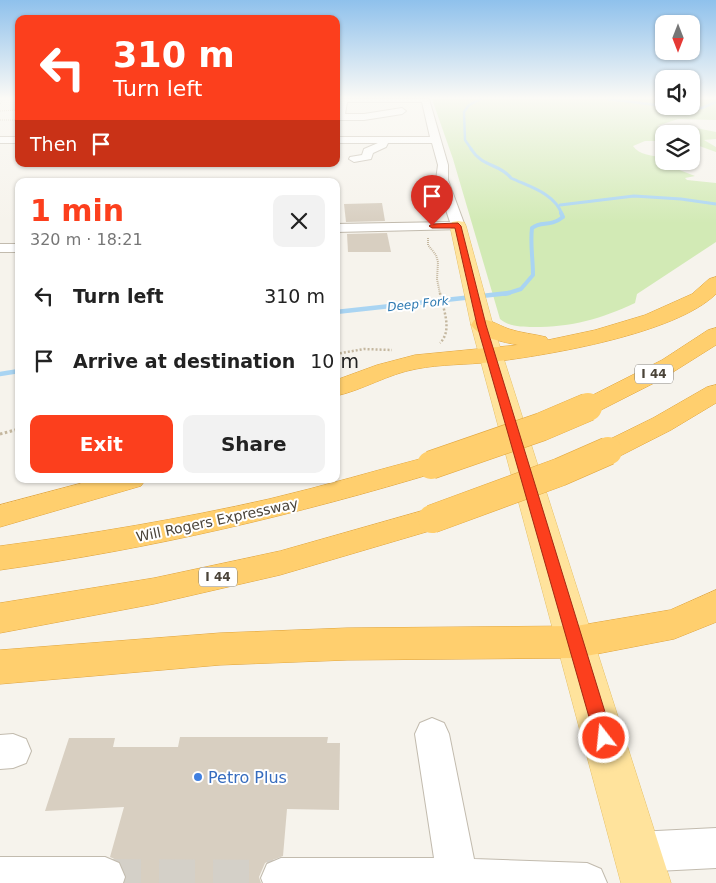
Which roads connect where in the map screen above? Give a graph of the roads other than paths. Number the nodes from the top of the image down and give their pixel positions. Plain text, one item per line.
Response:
1 (384, 140) edge
2 (436, 140) edge
3 (354, 159) dead end
4 (458, 226) junction
5 (340, 228) edge
6 (0, 248) edge
7 (15, 248) edge
8 (716, 283) edge
9 (482, 325) junction
10 (716, 334) edge
11 (556, 344) junction
12 (490, 355) junction
13 (340, 387) edge
14 (716, 392) edge
15 (117, 483) edge
16 (0, 516) edge
17 (0, 558) edge
18 (716, 604) edge
19 (0, 618) edge
20 (576, 642) junction
21 (0, 667) edge
22 (432, 734) dead end
23 (716, 848) edge
24 (642, 868) edge
25 (17, 879) edge
26 (84, 879) tunnel mouth
27 (290, 880) edge
28 (345, 881) edge
29 (392, 881) edge
30 (457, 881) edge
31 (587, 883) edge

1 - 3 street
2 - 4 street
4 - 5 street
4 - 9 main road
6 - 7 street
8 - 11 highway
9 - 11 highway
9 - 12 main road
10 - 17 highway, Will Rogers Expressway / I 44, bridge
11 - 12 highway
12 - 13 highway
12 - 20 main road
14 - 19 highway, I 44, bridge
15 - 16 highway
18 - 20 highway
20 - 21 highway
20 - 24 main road
22 - 30 street
23 - 24 street
25 - 26 street
27 - 28 street
28 - 29 street
29 - 30 street
30 - 31 street

